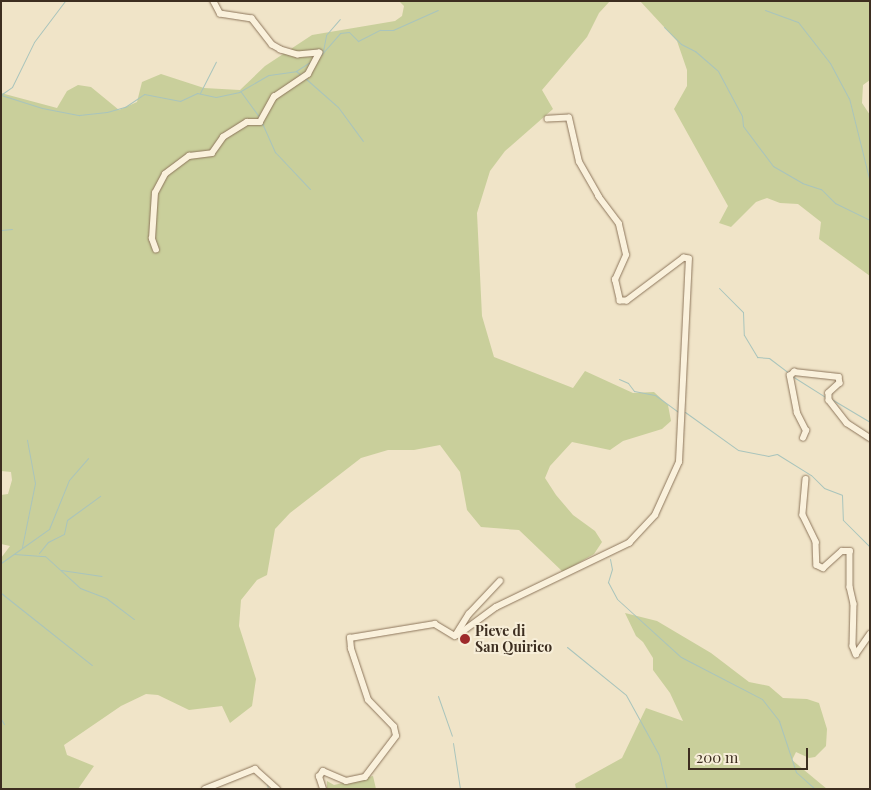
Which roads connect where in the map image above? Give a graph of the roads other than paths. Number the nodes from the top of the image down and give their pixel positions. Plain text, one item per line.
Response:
1 (213, 1) edge
2 (548, 118) dead end
3 (156, 250) dead end
4 (803, 438) dead end
5 (870, 438) edge
6 (806, 479) dead end
7 (500, 581) dead end
8 (870, 634) edge
9 (458, 635) junction
10 (205, 789) edge
11 (277, 789) edge
12 (323, 789) edge

1 - 3 street
2 - 9 street
4 - 5 street
6 - 8 street
7 - 9 street
9 - 12 street
10 - 11 street

